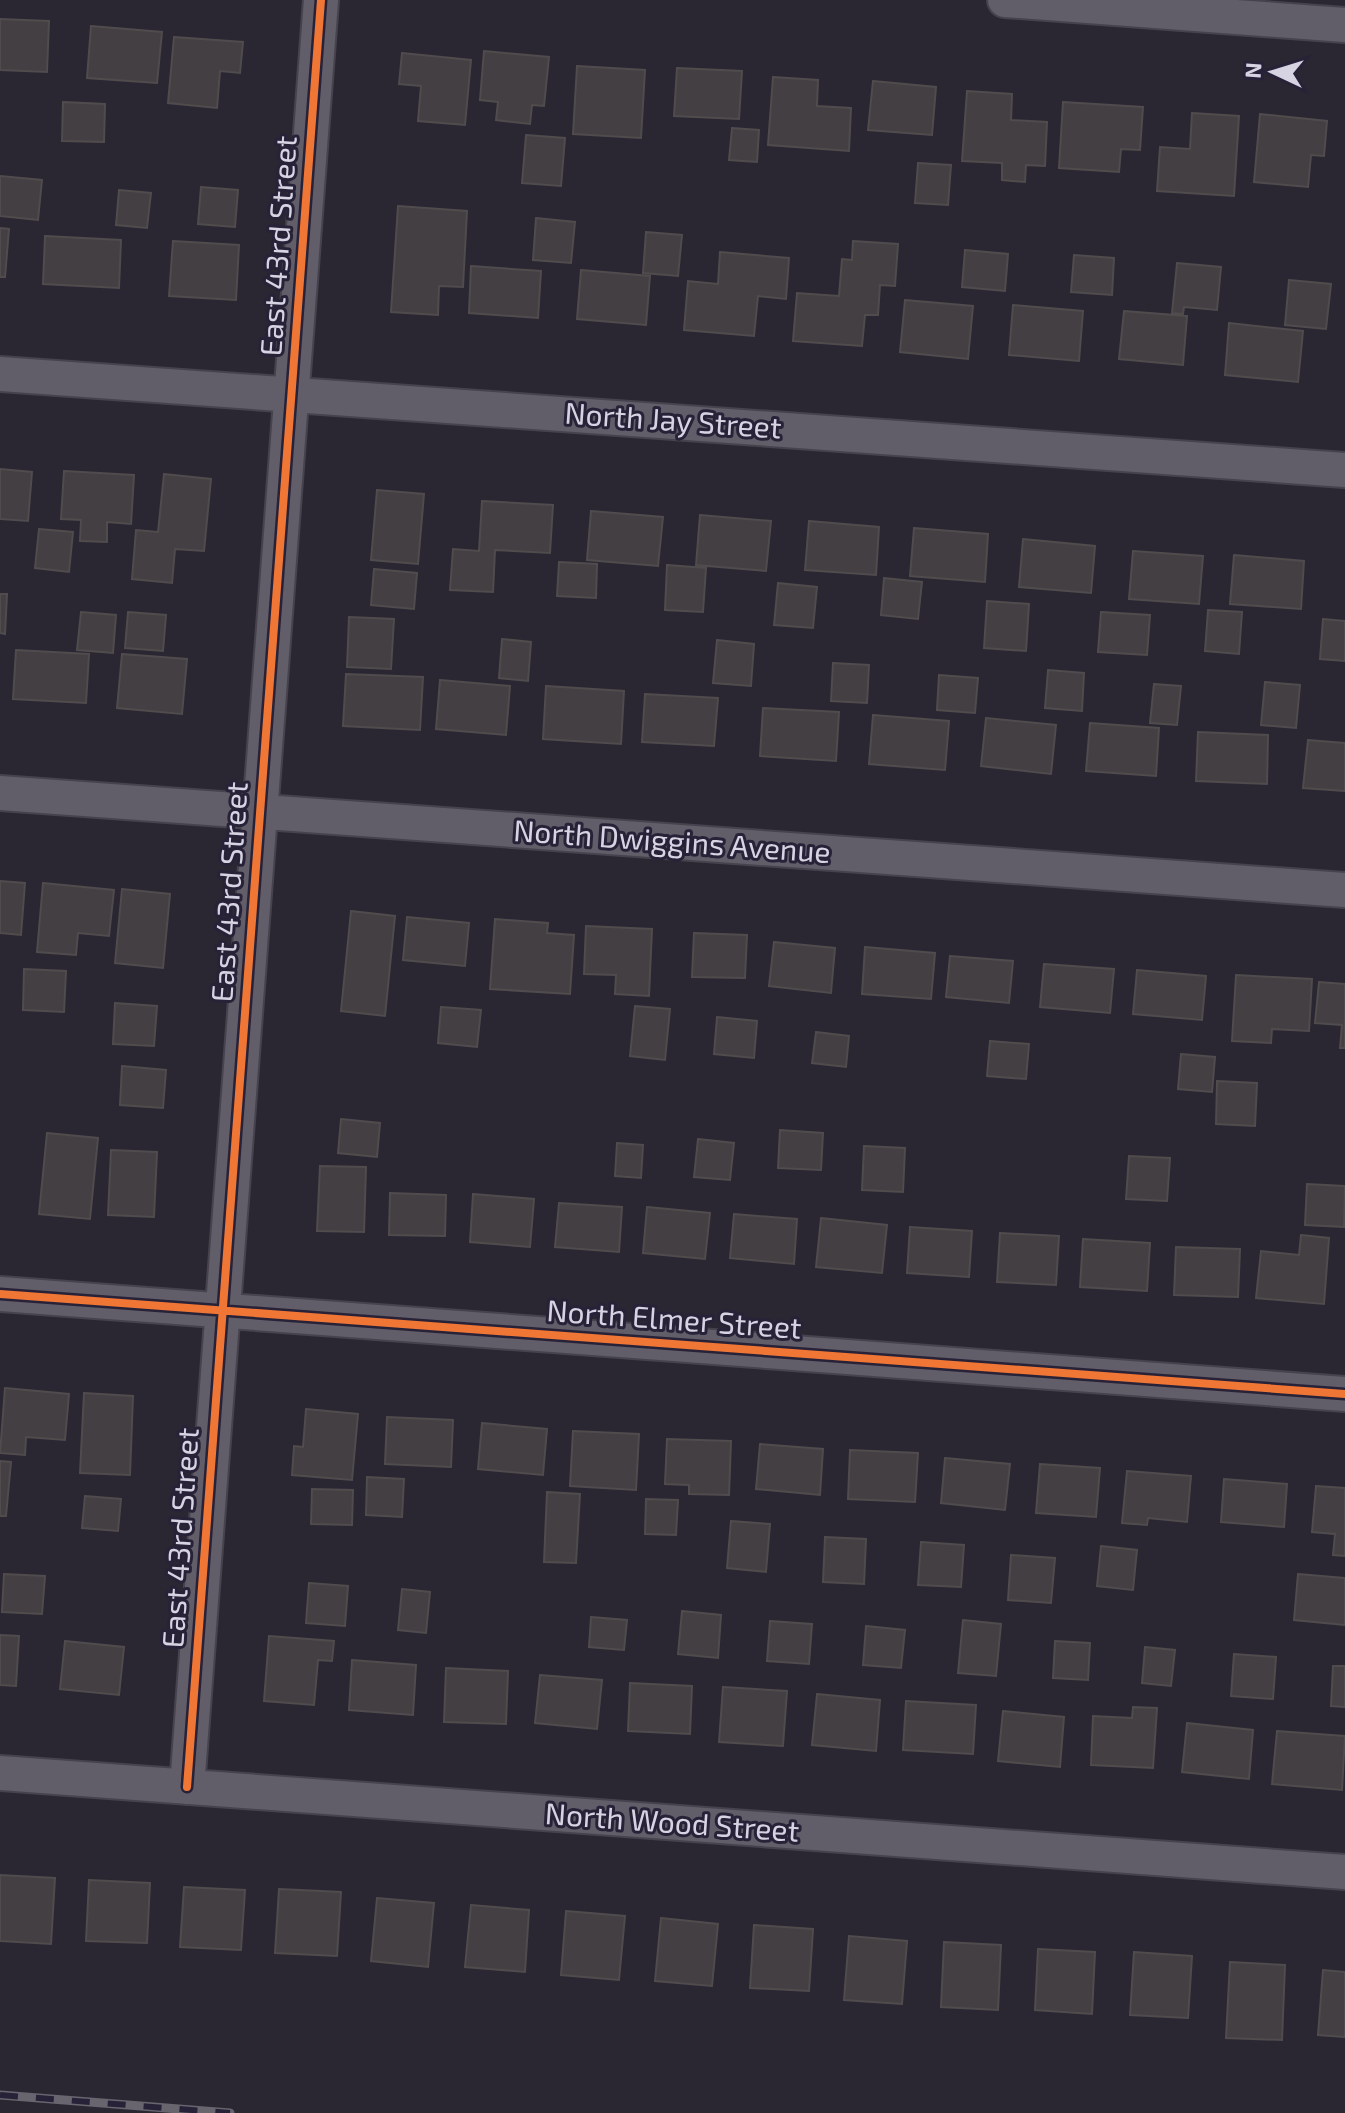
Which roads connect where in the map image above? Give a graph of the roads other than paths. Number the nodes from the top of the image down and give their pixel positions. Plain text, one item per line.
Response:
1 (321, 0) edge
2 (1005, 0) edge
3 (1345, 25) edge
4 (0, 374) edge
5 (292, 393) junction
6 (1345, 470) edge
7 (0, 793) edge
8 (260, 812) junction
9 (1345, 890) edge
10 (0, 1294) edge
11 (222, 1310) junction
12 (1345, 1394) edge
13 (0, 1773) edge
14 (187, 1787) junction
15 (1345, 1872) edge

1 - 5 street, East 43rd Street
2 - 3 street
4 - 5 street, North Jay Street
5 - 6 street, North Jay Street
5 - 8 street, East 43rd Street
7 - 8 street, North Dwiggins Avenue
8 - 9 street, North Dwiggins Avenue
8 - 11 street, East 43rd Street
10 - 11 street, North Elmer Street
11 - 12 street, North Elmer Street
11 - 14 street, East 43rd Street
13 - 14 street, North Wood Street
14 - 15 street, North Wood Street

